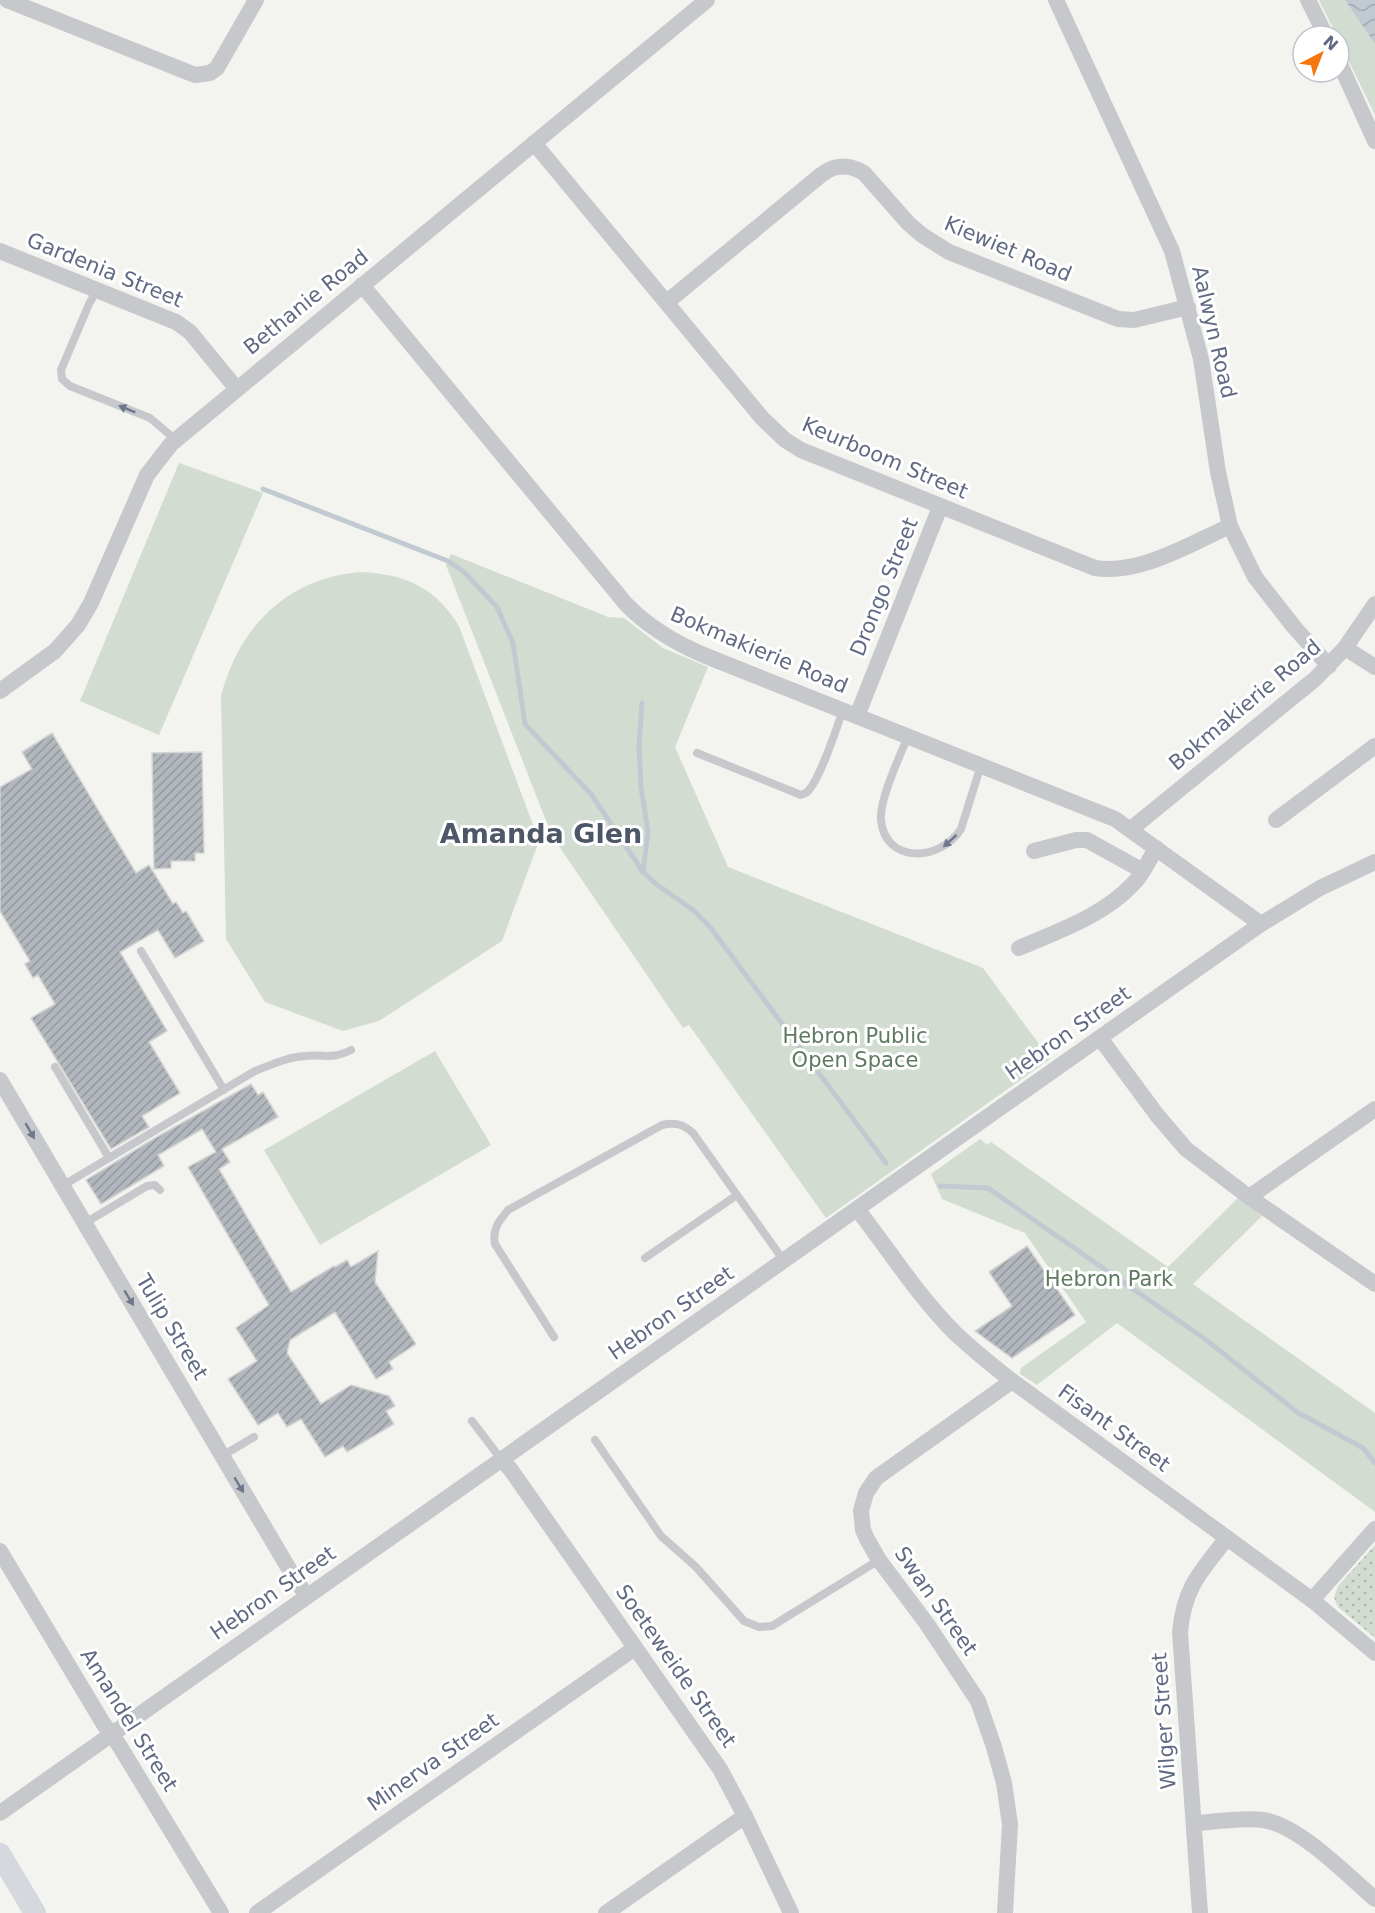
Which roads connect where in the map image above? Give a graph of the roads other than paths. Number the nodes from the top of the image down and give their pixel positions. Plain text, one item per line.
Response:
1 (7, 0) edge
2 (256, 0) edge
3 (707, 0) edge
4 (1056, 0) edge
5 (1308, 0) edge
6 (1320, 24) edge
7 (1349, 84) edge
8 (1375, 141) edge
9 (534, 142) junction
10 (0, 251) edge
11 (362, 285) junction
12 (97, 289) junction
13 (667, 302) junction
14 (1188, 307) junction
15 (236, 388) junction
16 (176, 440) junction
17 (940, 507) junction
18 (1230, 526) junction
19 (1375, 604) edge
20 (1345, 648) junction
21 (1329, 666) junction
22 (1375, 667) edge
23 (0, 691) edge
24 (850, 713) junction
25 (908, 736) junction
26 (1375, 746) edge
27 (697, 753) dead end
28 (981, 765) junction
29 (1276, 820) dead end
30 (1131, 829) junction
31 (1156, 848) junction
32 (1034, 851) dead end
33 (1375, 862) edge
34 (1143, 871) junction
35 (1261, 924) junction
36 (1019, 948) dead end
37 (141, 951) dead end
38 (1100, 1038) junction
39 (351, 1050) dead end
40 (55, 1067) dead end
41 (0, 1080) edge
42 (224, 1090) junction
43 (1375, 1109) edge
44 (109, 1158) junction
45 (62, 1186) junction
46 (160, 1190) dead end
47 (737, 1195) junction
48 (1249, 1197) junction
49 (857, 1209) junction
50 (85, 1223) junction
51 (645, 1258) dead end
52 (783, 1261) junction
53 (1375, 1284) edge
54 (554, 1337) dead end
55 (1012, 1381) junction
56 (472, 1421) dead end
57 (254, 1437) dead end
58 (595, 1440) dead end
59 (222, 1456) junction
60 (501, 1459) junction
61 (1375, 1529) edge
62 (1227, 1538) junction
63 (0, 1551) edge
64 (879, 1560) junction
65 (307, 1596) junction
66 (1312, 1600) junction
67 (634, 1648) junction
68 (1375, 1653) edge
69 (111, 1734) junction
70 (0, 1813) edge
71 (745, 1816) junction
72 (1194, 1823) junction
73 (0, 1854) edge
74 (1375, 1899) edge
75 (35, 1913) edge
76 (221, 1913) edge
77 (257, 1913) edge
78 (606, 1913) edge
79 (791, 1913) edge
80 (1005, 1913) edge
81 (1200, 1913) edge

1 - 2 street
3 - 9 street, Bethanie Road
4 - 14 street, Aalwyn Road
5 - 6 street
7 - 8 street
9 - 11 street, Bethanie Road
9 - 13 street, Keurboom Street
10 - 12 street, Gardenia Street
11 - 15 street, Bethanie Road
11 - 24 street, Bokmakierie Road
12 - 15 street, Gardenia Street
16 -> 12 lane
13 - 14 street, Kiewiet Road
13 - 17 street, Keurboom Street
14 - 18 street, Aalwyn Road
15 - 16 street, Bethanie Road
16 - 23 street, Bethanie Road
17 - 18 street, Keurboom Street
17 - 24 street, Drongo Street
18 - 21 street, Aalwyn Road
19 - 20 street, Bokmakierie Road
20 - 21 street, Bokmakierie Road
20 - 22 street
21 - 30 street, Bokmakierie Road
24 - 25 street, Bokmakierie Road
24 - 27 lane
25 - 28 street, Bokmakierie Road
28 -> 25 lane
26 - 29 street
28 - 30 street, Bokmakierie Road
30 - 31 street, Bokmakierie Road
31 - 34 street
31 - 35 street, Bokmakierie Road
32 - 34 street
33 - 35 street, Hebron Street
34 - 36 street
35 - 38 street, Hebron Street
37 - 42 lane
38 - 48 street
38 - 49 street, Hebron Street
39 - 42 lane
40 - 44 lane
41 -> 45 street, Tulip Street
42 - 44 lane
43 - 48 street
44 - 45 lane
45 - 50 street, Tulip Street
46 - 50 lane
47 - 51 lane
47 - 52 lane
47 - 54 lane
48 - 53 street
49 - 52 street, Hebron Street
49 - 55 street, Fisant Street
50 -> 59 street, Tulip Street
52 - 60 street, Hebron Street
55 - 62 street, Fisant Street
55 - 64 street, Swan Street
56 - 60 lane
57 - 59 lane
58 - 64 lane
59 -> 65 street, Tulip Street
60 - 65 street, Hebron Street
60 - 67 street, Soeteweide Street
61 - 66 street
62 - 66 street, Fisant Street
62 - 72 street, Wilger Street
63 - 69 street, Amandel Street
64 - 80 street, Swan Street
65 - 69 street, Hebron Street
66 - 68 street, Fisant Street
67 - 71 street, Soeteweide Street
67 - 77 street, Minerva Street
69 - 70 street, Hebron Street
69 - 76 street, Amandel Street
71 - 78 street
71 - 79 street, Soeteweide Street
72 - 74 street
72 - 81 street, Wilger Street
73 - 75 street

